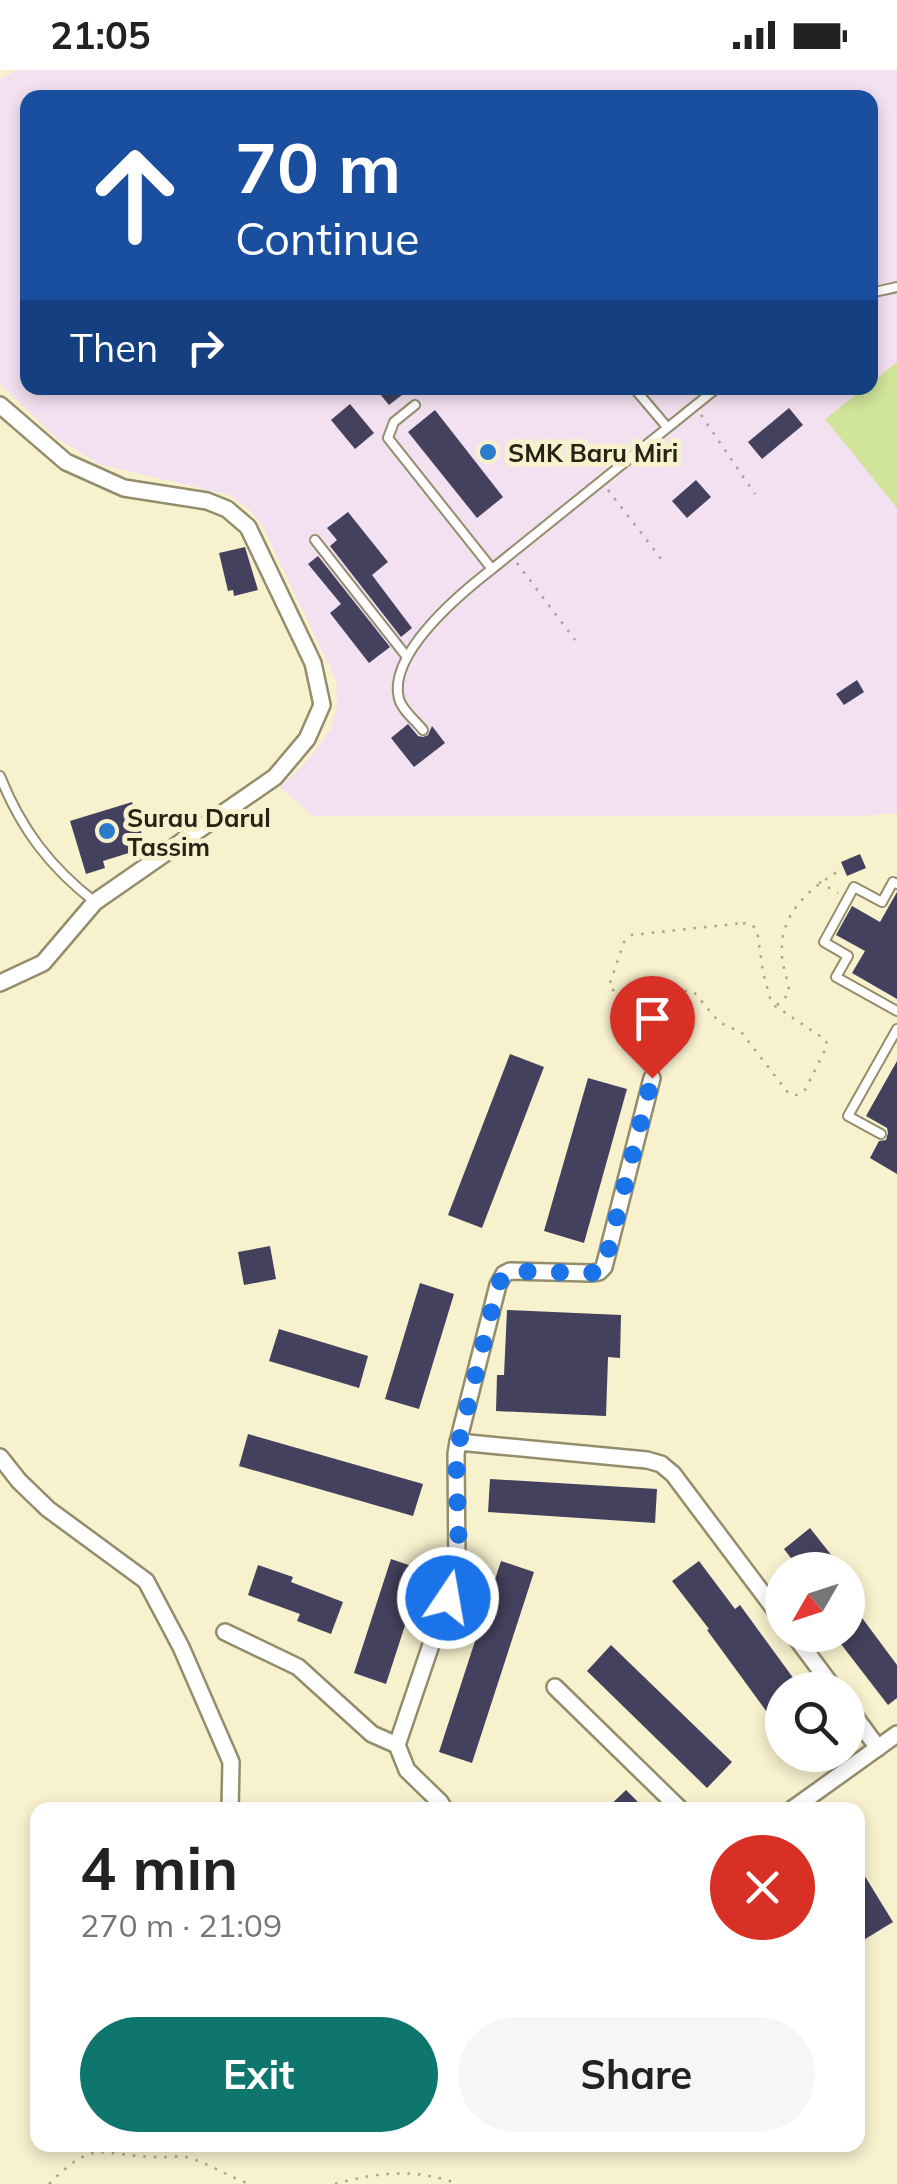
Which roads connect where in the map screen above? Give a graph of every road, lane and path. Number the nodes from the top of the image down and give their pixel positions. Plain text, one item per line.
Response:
1 (640, 395) edge
2 (707, 395) edge
3 (0, 405) edge
4 (415, 405) dead end
5 (694, 405) junction
6 (667, 427) junction
7 (601, 480) junction
8 (755, 494) dead end
9 (315, 540) dead end
10 (510, 554) junction
11 (666, 565) dead end
12 (492, 568) junction
13 (576, 640) dead end
14 (407, 657) junction
15 (424, 730) dead end
16 (0, 776) edge
17 (842, 868) dead end
18 (820, 882) junction
19 (897, 884) edge
20 (847, 899) junction
21 (94, 902) junction
22 (0, 983) edge
23 (775, 1006) junction
24 (897, 1010) edge
25 (897, 1029) edge
26 (652, 1078) dead end
27 (881, 1134) dead end
28 (458, 1442) junction
29 (0, 1457) edge
30 (765, 1596) edge
31 (226, 1632) dead end
32 (554, 1687) dead end
33 (865, 1730) edge
34 (897, 1734) edge
35 (397, 1745) junction
36 (878, 1748) junction
37 (230, 1802) edge
38 (440, 1802) edge
39 (673, 1802) edge
40 (802, 1802) edge
41 (94, 2152) edge
42 (118, 2152) edge
43 (49, 2184) edge
44 (250, 2184) edge
45 (335, 2184) edge
46 (458, 2184) edge

1 - 6 lane
2 - 5 lane
3 - 21 street
4 - 12 lane
5 - 6 lane
5 - 8 path
6 - 7 lane
7 - 10 lane
7 - 11 path
9 - 14 lane
10 - 12 lane
10 - 13 path
12 - 14 lane
14 - 15 lane
16 - 21 lane
17 - 18 path
18 - 20 path
18 - 23 path
19 - 20 lane
20 - 24 lane
21 - 22 street
23 - 23 path
25 - 27 lane
26 - 28 street
28 - 30 street
28 - 35 street
29 - 37 street
31 - 35 street
32 - 39 street
33 - 36 street
34 - 36 street
35 - 38 street
36 - 40 street
41 - 43 path
42 - 44 path
45 - 46 path

